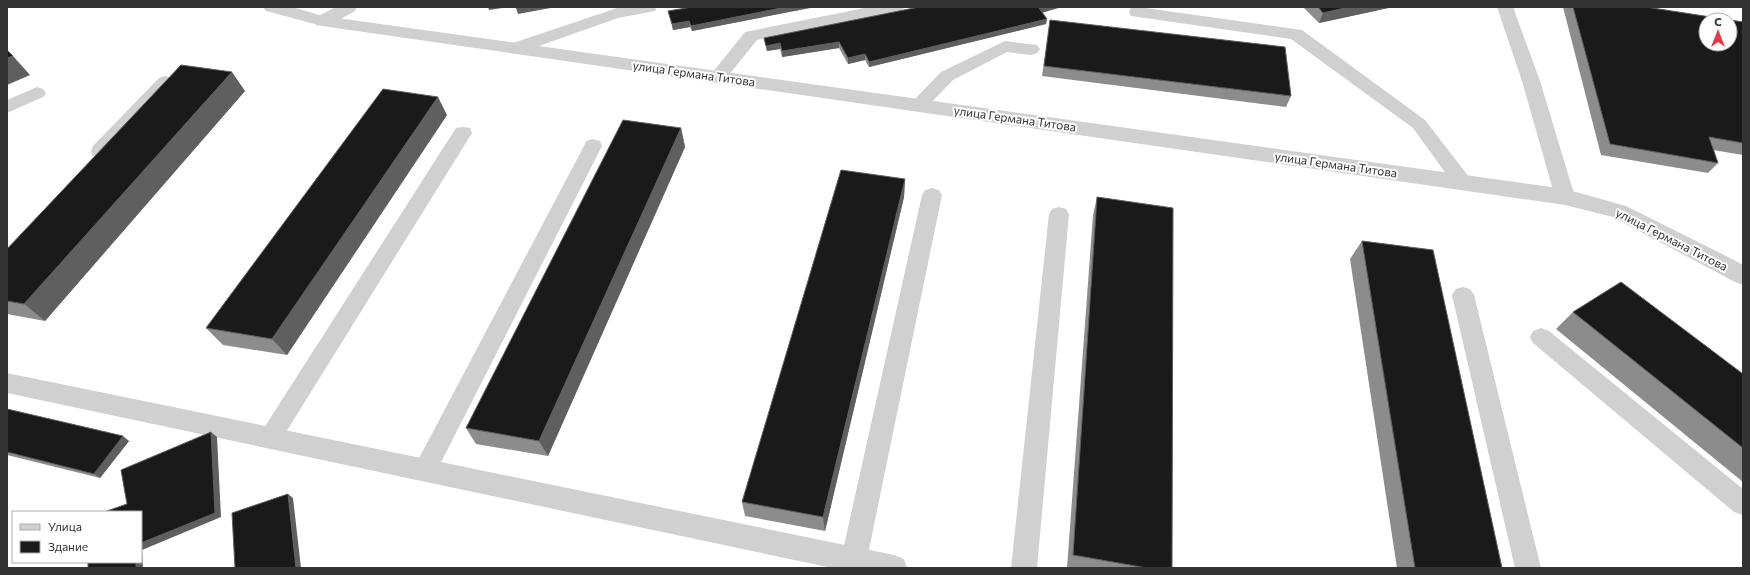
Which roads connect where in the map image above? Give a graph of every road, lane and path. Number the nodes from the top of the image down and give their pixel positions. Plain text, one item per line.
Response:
1 (272, 7) edge
2 (349, 7) edge
3 (649, 7) edge
4 (896, 7) edge
5 (1505, 7) edge
6 (1137, 12) dead end
7 (322, 21) junction
8 (516, 48) junction
9 (1031, 49) dead end
10 (718, 76) junction
11 (165, 82) edge
12 (37, 93) dead end
13 (919, 105) junction
14 (7, 107) edge
15 (463, 133) dead end
16 (593, 146) dead end
17 (89, 163) edge
18 (1462, 181) junction
19 (932, 195) dead end
20 (1565, 197) junction
21 (1060, 214) dead end
22 (1743, 276) edge
23 (1463, 295) dead end
24 (1540, 337) dead end
25 (7, 383) edge
26 (270, 438) junction
27 (425, 470) junction
28 (1743, 504) edge
29 (854, 559) junction
30 (894, 568) edge
31 (1024, 568) edge
32 (1528, 568) edge

1 - 7 street, улица Германа Титова
2 - 7 lane
3 - 8 lane
4 - 10 lane
5 - 20 lane
6 - 18 lane
7 - 8 street, улица Германа Титова
8 - 10 street, улица Германа Титова
9 - 13 lane
10 - 13 street, улица Германа Титова
11 - 17 lane
12 - 14 lane
13 - 18 street, улица Германа Титова
15 - 26 lane
16 - 27 lane
18 - 20 street, улица Германа Титова
19 - 29 lane
20 - 22 street, улица Германа Титова
21 - 31 lane
23 - 32 lane
24 - 28 lane
25 - 26 street
26 - 27 street
27 - 29 street
29 - 30 street

